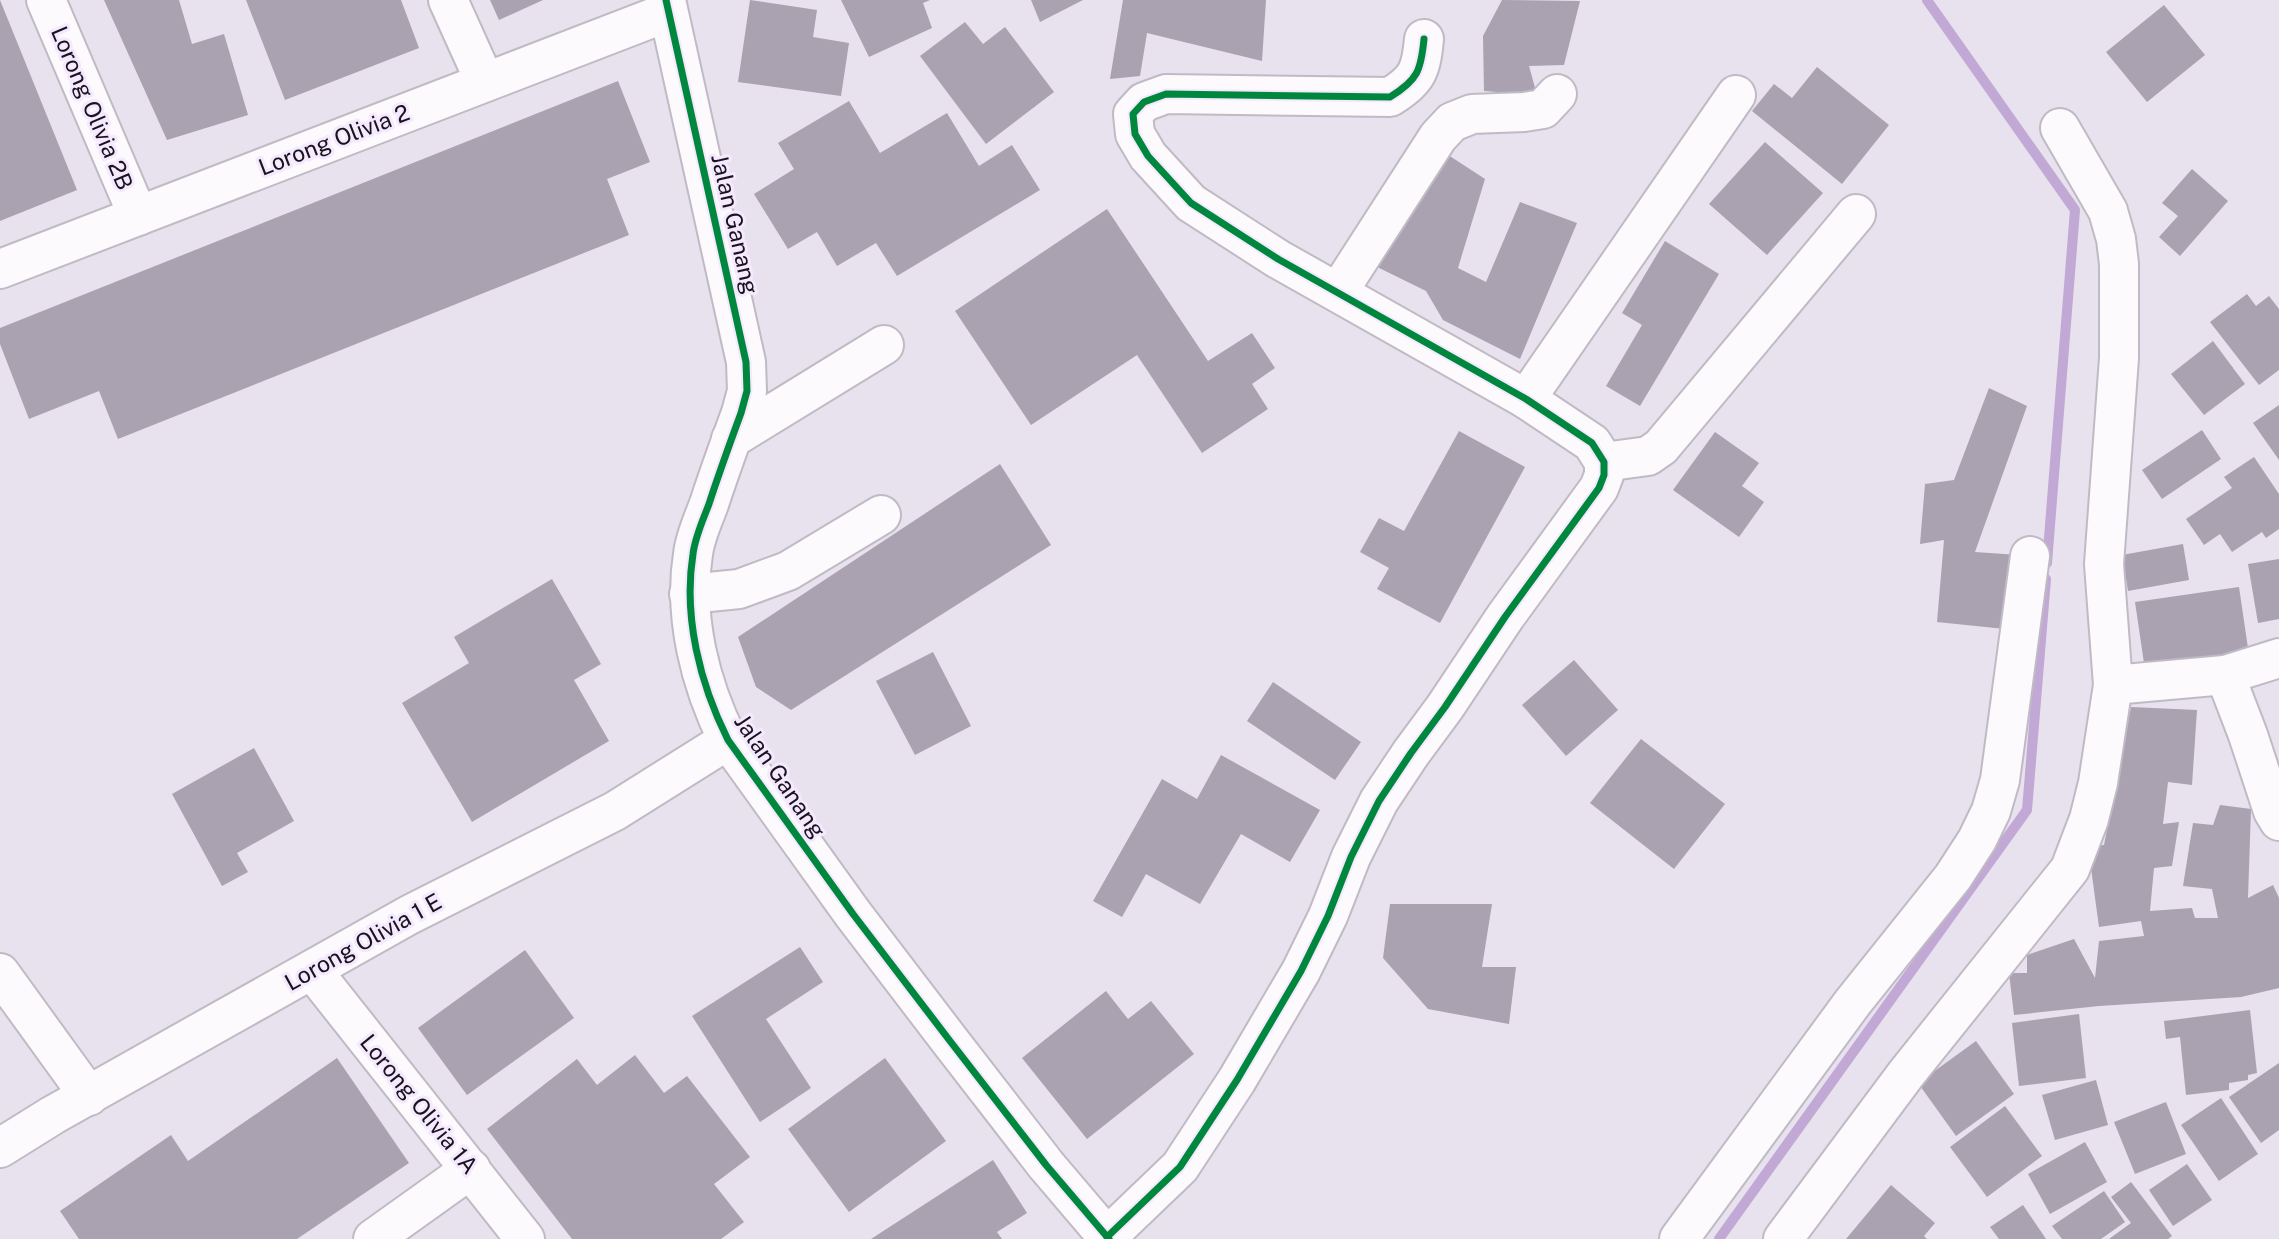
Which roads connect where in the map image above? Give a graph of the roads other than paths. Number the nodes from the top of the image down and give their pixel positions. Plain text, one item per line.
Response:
1 (46, 0) edge
2 (448, 0) edge
3 (667, 6) edge
4 (1424, 39) dead end
5 (485, 82) junction
6 (1557, 94) dead end
7 (1736, 95) dead end
8 (2060, 128) dead end
9 (1856, 214) dead end
10 (138, 216) junction
11 (0, 269) edge
12 (1338, 292) junction
13 (884, 345) dead end
14 (1526, 399) junction
15 (731, 439) junction
16 (1604, 462) junction
17 (881, 515) dead end
18 (2030, 556) dead end
19 (689, 594) junction
20 (2279, 658) edge
21 (2225, 676) junction
22 (2113, 685) junction
23 (729, 740) junction
24 (2279, 821) edge
25 (312, 970) junction
26 (0, 973) edge
27 (89, 1096) junction
28 (0, 1148) edge
29 (471, 1169) junction
30 (1108, 1238) edge
31 (373, 1239) edge
32 (525, 1239) edge
33 (1679, 1239) edge
34 (1783, 1239) edge

1 - 10 street, Lorong Olivia 2B
2 - 5 street
3 - 5 street, Lorong Olivia 2
3 - 15 street, Jalan Ganang
4 - 12 street
5 - 10 street, Lorong Olivia 2
6 - 12 street
7 - 14 street
8 - 22 street
9 - 16 street
10 - 11 street, Lorong Olivia 2
12 - 14 street
13 - 15 street
14 - 16 street
15 - 19 street, Jalan Ganang
16 - 30 street
17 - 19 street
18 - 33 street
19 - 23 street, Jalan Ganang
20 - 21 street
21 - 22 street
21 - 24 street
22 - 34 street
23 - 25 street, Lorong Olivia 1 E
23 - 30 street, Jalan Ganang
25 - 27 street, Lorong Olivia 1 E
25 - 29 street, Lorong Olivia 1A
26 - 27 street
27 - 28 street, Lorong Olivia 1 E
29 - 31 street
29 - 32 street, Lorong Olivia 1A

